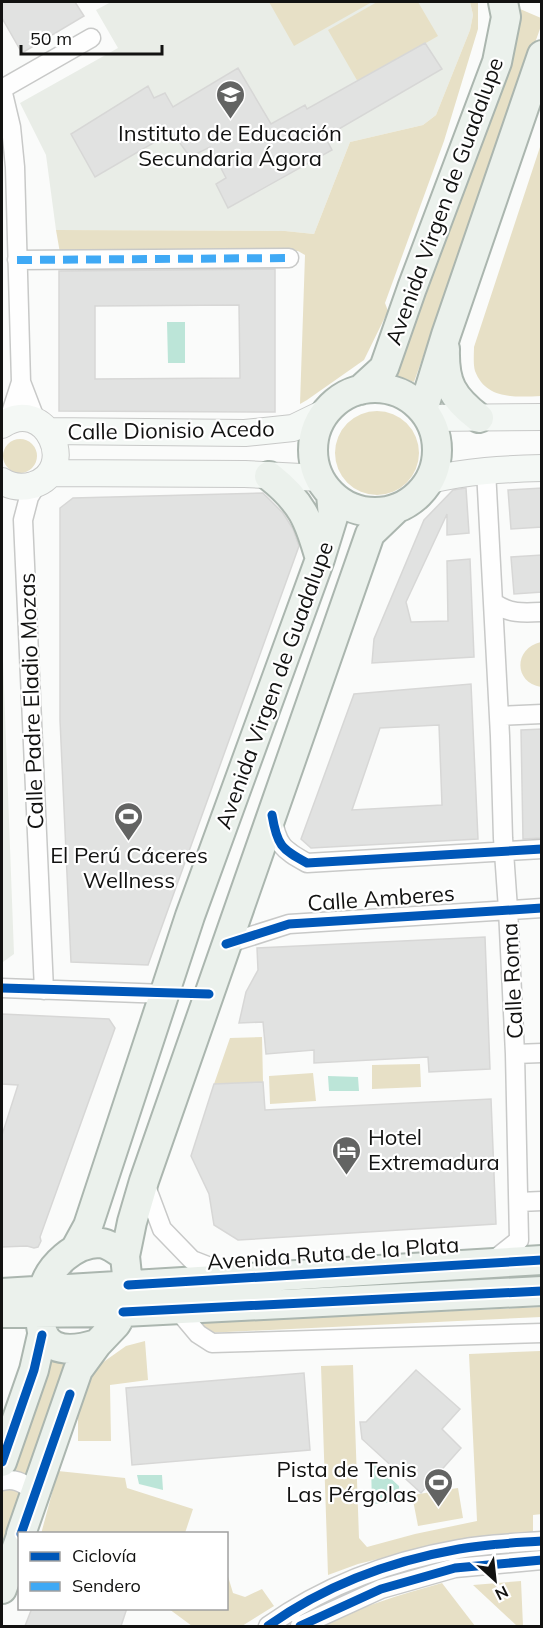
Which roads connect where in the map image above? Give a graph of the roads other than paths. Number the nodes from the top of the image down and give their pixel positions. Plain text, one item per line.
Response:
1 (503, 2) edge
2 (91, 38) dead end
3 (542, 56) edge
4 (2, 94) edge
5 (2, 145) edge
6 (15, 168) junction
7 (289, 258) dead end
8 (17, 260) junction
9 (446, 334) junction
10 (21, 382) junction
11 (360, 390) junction
12 (326, 412) junction
13 (426, 414) junction
14 (542, 417) edge
15 (478, 418) junction
16 (4, 423) edge
17 (42, 426) junction
18 (542, 468) edge
19 (486, 470) junction
20 (269, 476) junction
21 (44, 478) junction
22 (430, 480) junction
23 (3, 482) edge
24 (325, 486) junction
25 (396, 509) junction
26 (23, 520) junction
27 (320, 559) junction
28 (494, 603) junction
29 (542, 612) edge
30 (542, 714) edge
31 (499, 716) junction
32 (272, 815) junction
33 (542, 849) edge
34 (504, 851) junction
35 (542, 908) edge
36 (508, 909) junction
37 (226, 944) junction
38 (2, 988) edge
39 (44, 990) junction
40 (166, 994) junction
41 (542, 1053) edge
42 (515, 1054) junction
43 (144, 1181) junction
44 (542, 1201) edge
45 (519, 1202) junction
46 (76, 1248) junction
47 (125, 1256) junction
48 (542, 1260) edge
49 (489, 1263) junction
50 (241, 1279) junction
51 (542, 1291) edge
52 (2, 1293) edge
53 (125, 1299) junction
54 (177, 1309) junction
55 (42, 1312) junction
56 (2, 1313) edge
57 (542, 1333) edge
58 (97, 1344) junction
59 (2, 1462) edge
60 (2, 1481) edge
61 (34, 1500) junction
62 (21, 1532) edge
63 (542, 1541) edge
64 (18, 1545) edge
65 (542, 1560) edge
66 (2, 1589) edge
67 (268, 1626) edge
68 (300, 1626) edge

1 - 11 main road, Avenida Virgen de Guadalupe
2 - 4 street
3 - 9 main road, Avenida Virgen de Guadalupe
4 - 6 street
5 - 6 street
6 - 8 street
7 - 8 street
8 - 10 street
9 - 13 main road, Avenida Virgen de Guadalupe
9 - 15 main road
10 - 16 street
10 - 17 street
11 - 12 main road
11 - 13 main road
12 - 17 main road, Calle Dionisio Acedo
12 - 24 main road
13 - 15 main road
13 - 22 main road
14 - 15 main road
16 - 17 main road, Calle Dionisio Acedo
17 - 21 main road
18 - 19 main road
19 - 22 main road
19 - 28 street, Calle Roma
20 - 21 main road, Calle Dionisio Acedo
20 - 24 main road, Calle Dionisio Acedo
20 - 27 main road
21 - 23 main road, Calle Dionisio Acedo
21 - 26 street, Calle Padre Eladio Mozas
22 - 25 main road
23 - 26 street, Calle Padre Eladio Mozas
24 - 25 main road
24 - 27 main road, Avenida Virgen de Guadalupe
25 - 32 main road, Avenida Virgen de Guadalupe
26 - 39 street, Calle Padre Eladio Mozas
27 - 40 main road, Avenida Virgen de Guadalupe
28 - 29 street
28 - 31 street, Calle Roma
30 - 31 street
31 - 34 street, Calle Roma
32 - 34 street, Calle Amberes
32 - 37 main road, Avenida Virgen de Guadalupe
33 - 34 street, Calle Amberes
34 - 36 street, Calle Roma
35 - 36 street, Calle Amberes
36 - 37 street, Calle Amberes
36 - 42 street, Calle Roma
37 - 43 main road, Avenida Virgen de Guadalupe
38 - 39 street
39 - 40 street
40 - 46 main road, Avenida Virgen de Guadalupe
41 - 42 street
42 - 45 street, Calle Roma
43 - 47 main road, Avenida Virgen de Guadalupe
43 - 50 street
44 - 45 street
45 - 49 street, Calle Roma
46 - 47 main road
46 - 55 main road, Avenida Virgen de Guadalupe
47 - 53 main road, Avenida Virgen de Guadalupe
48 - 49 main road, Avenida Ruta de la Plata
49 - 50 main road, Avenida Ruta de la Plata
50 - 53 main road, Avenida Ruta de la Plata
51 - 54 main road, Avenida Ruta de la Plata
52 - 55 main road
53 - 54 main road, Avenida Ruta de la Plata
53 - 55 main road
53 - 58 main road
54 - 57 street
55 - 56 main road
55 - 58 main road
55 - 59 main road
58 - 61 main road
60 - 61 street
61 - 62 main road
63 - 67 street
64 - 66 main road
65 - 68 street

